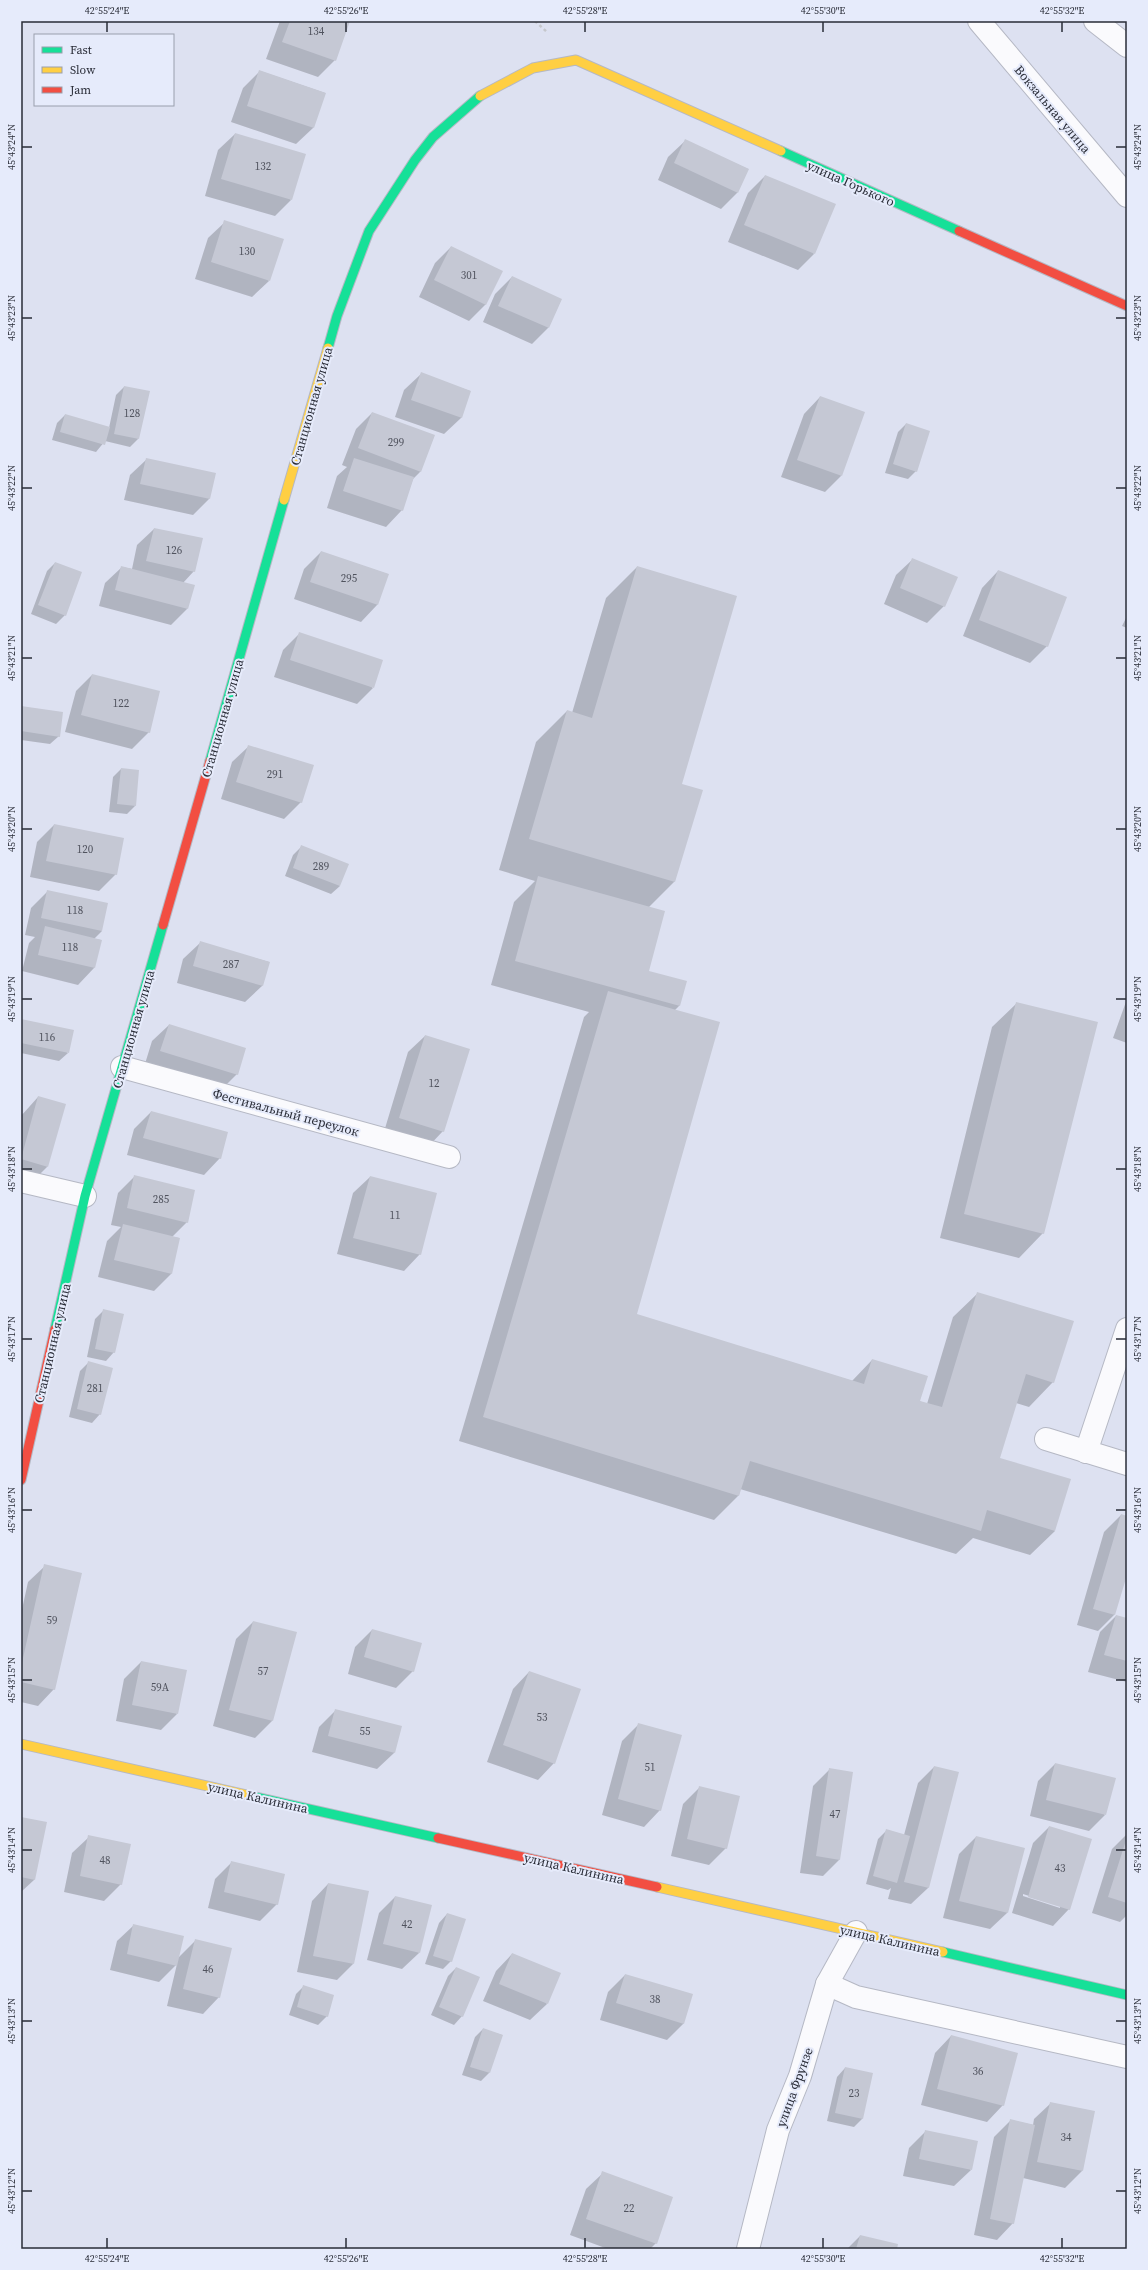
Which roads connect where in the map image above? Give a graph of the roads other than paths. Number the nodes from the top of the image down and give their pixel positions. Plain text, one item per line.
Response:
1 (978, 21) edge
2 (1095, 21) edge
3 (1127, 46) edge
4 (576, 60) joint
5 (1127, 196) edge
6 (1127, 306) edge
7 (122, 1066) junction
8 (450, 1157) dead end
9 (21, 1181) edge
10 (85, 1196) junction
11 (1127, 1329) edge
12 (1046, 1439) dead end
13 (1086, 1452) junction
14 (1127, 1464) edge
15 (21, 1480) edge
16 (21, 1744) edge
17 (856, 1932) junction
18 (827, 1984) junction
19 (1127, 1995) edge
20 (1127, 2057) edge
21 (748, 2249) edge

1 - 5 street, Вокзальная улица
2 - 3 street
4 - 6 street, улица Горького
4 - 7 street, Станционная улица
7 - 8 street, Фестивальный переулок
7 - 10 street, Станционная улица
9 - 10 street
10 - 15 street, Станционная улица
11 - 13 street
12 - 13 street
13 - 14 street
16 - 17 street, улица Калинина
17 - 18 street, улица Фрунзе
17 - 19 street, улица Калинина
18 - 20 street
18 - 21 street, улица Фрунзе

